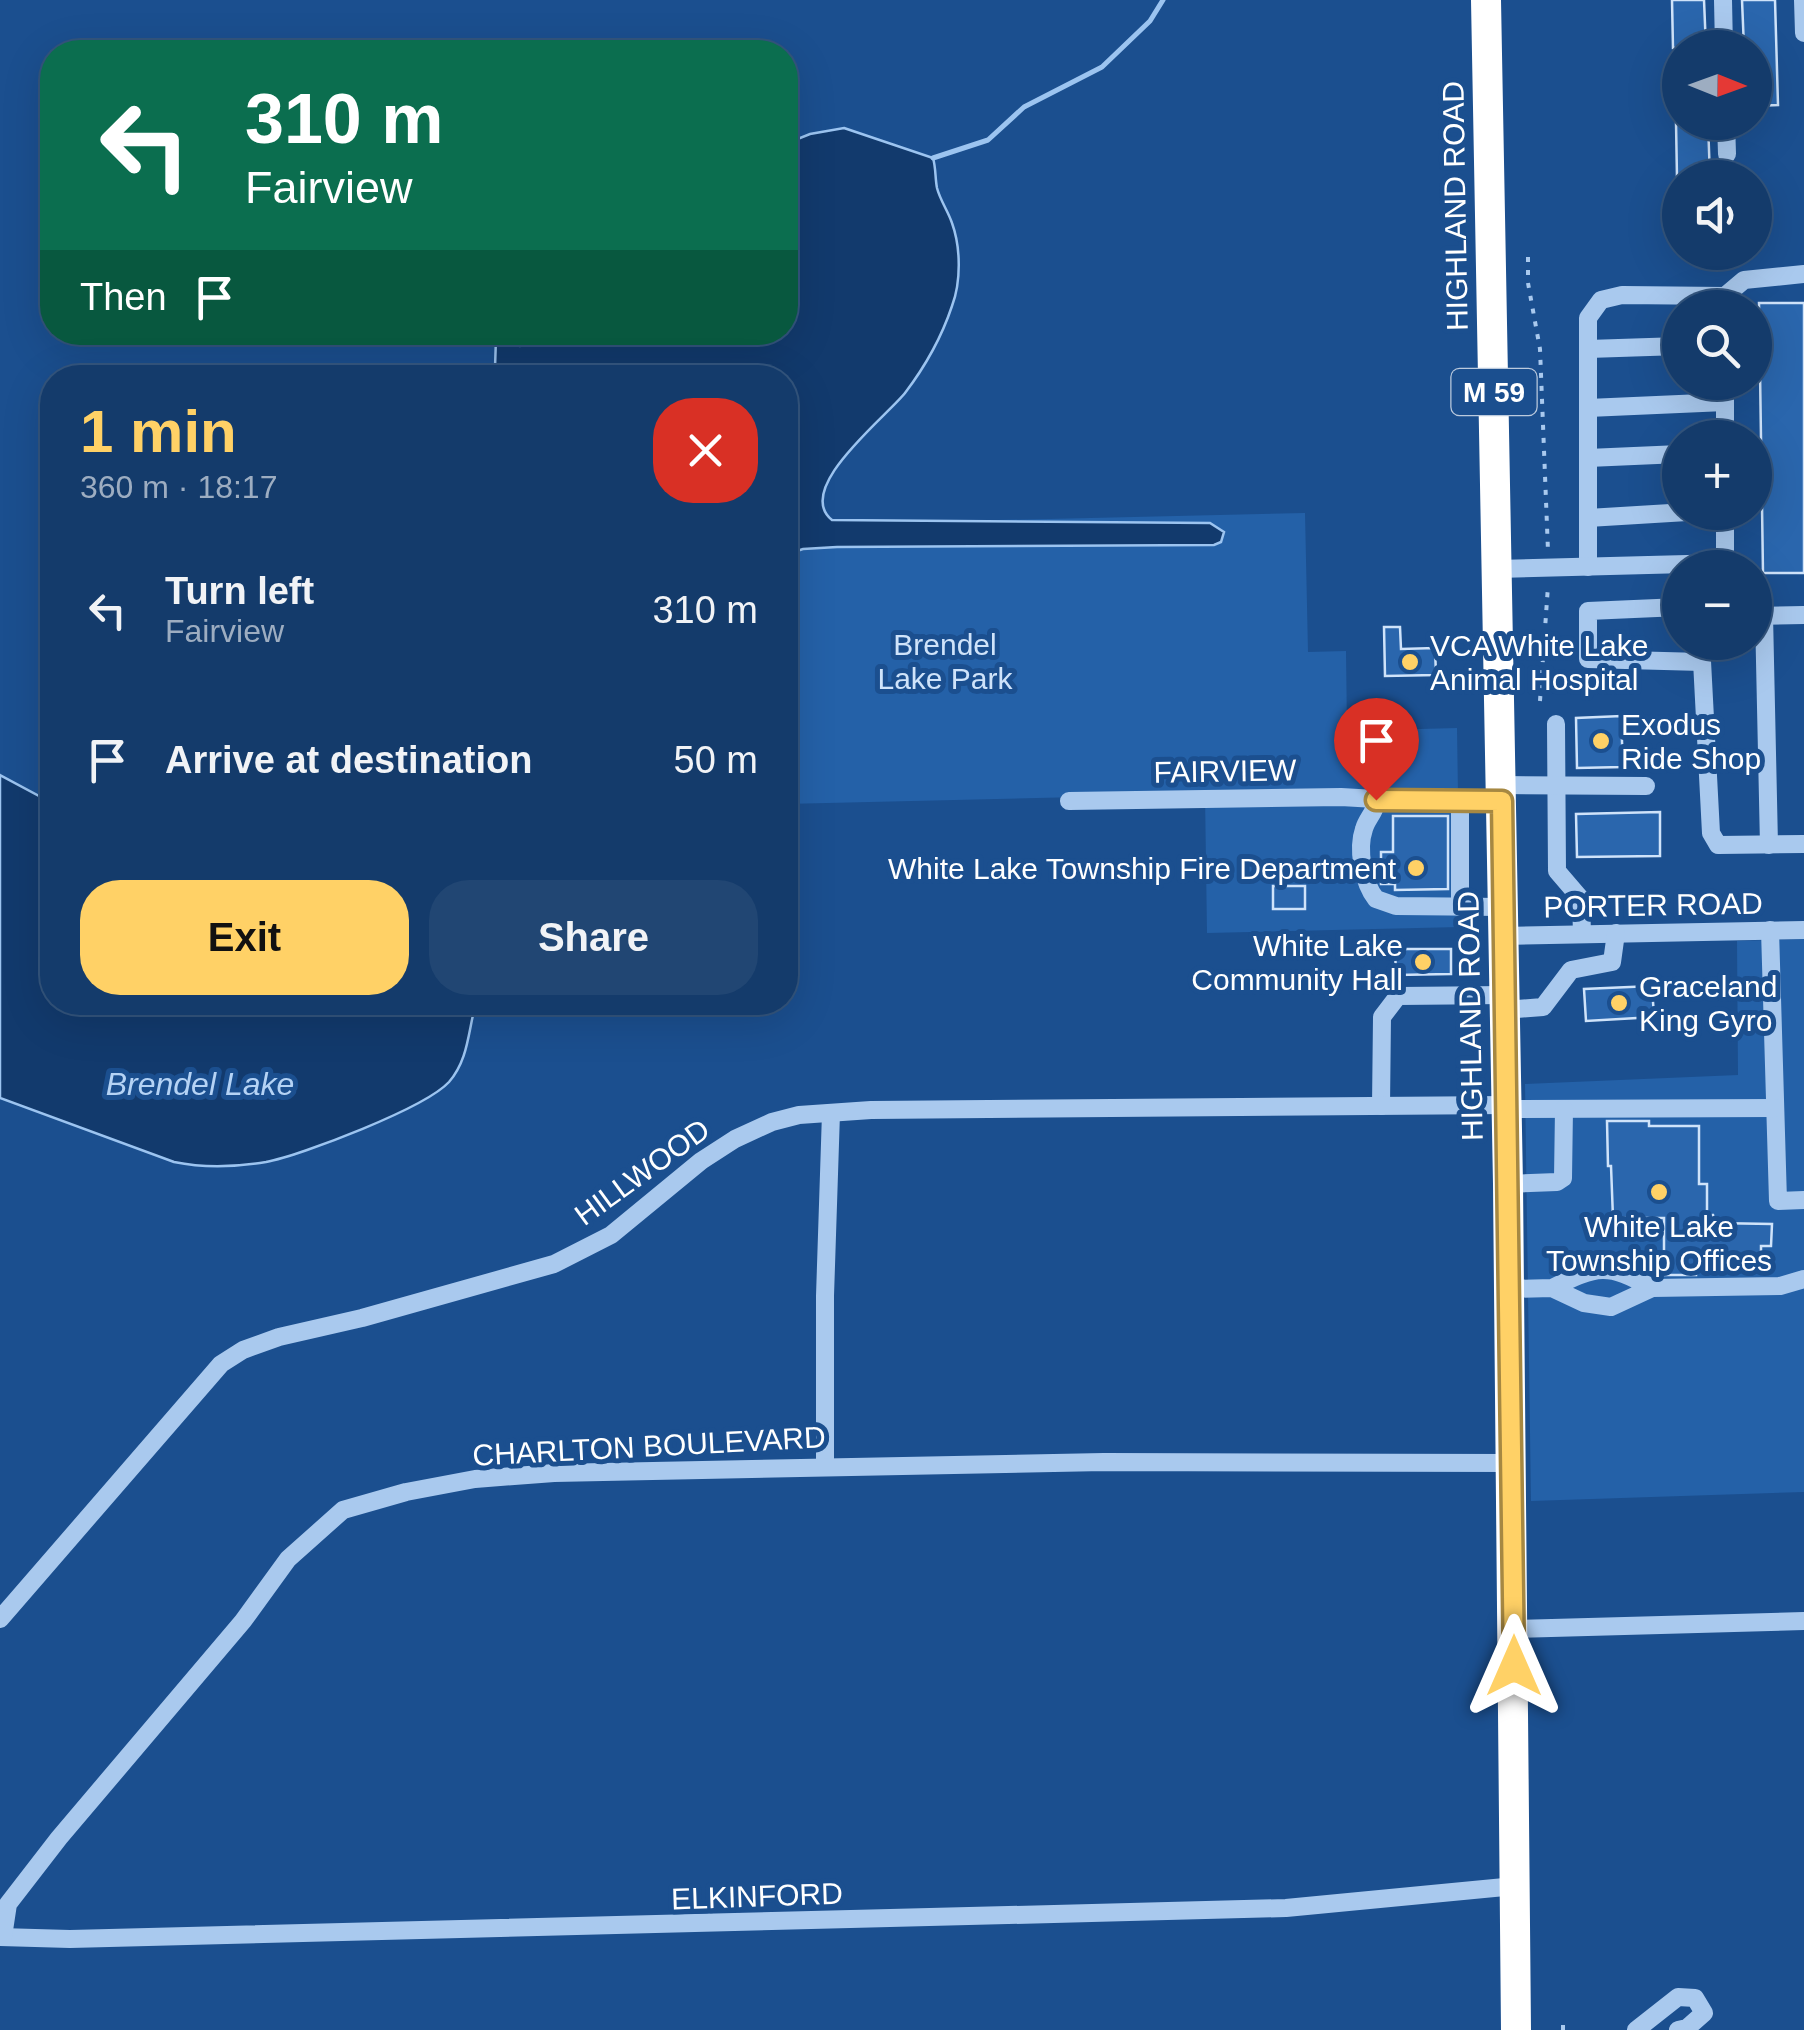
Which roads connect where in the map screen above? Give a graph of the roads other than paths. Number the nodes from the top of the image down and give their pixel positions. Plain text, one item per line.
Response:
1 (1486, 0) edge
2 (1723, 0) edge
3 (1803, 0) edge
4 (1724, 30) edge
5 (1804, 33) edge
6 (1727, 140) edge
7 (1727, 154) dead end
8 (1804, 274) edge
9 (1735, 290) edge
10 (1662, 298) edge
11 (1662, 347) edge
12 (1588, 349) junction
13 (1724, 402) joint
14 (1588, 408) junction
15 (1724, 420) edge
16 (1662, 455) edge
17 (1588, 458) junction
18 (1662, 514) edge
19 (1588, 518) junction
20 (1662, 566) edge
21 (1588, 567) junction
22 (1497, 569) junction
23 (1662, 608) edge
24 (1804, 614) edge
25 (1772, 615) edge
26 (1662, 654) edge
27 (1702, 660) edge
28 (1761, 660) edge
29 (1556, 724) dead end
30 (1555, 785) junction
31 (1646, 786) dead end
32 (1501, 793) junction
33 (1376, 800) junction
34 (1068, 801) dead end
35 (1460, 801) junction
36 (1769, 844) junction
37 (1804, 844) edge
38 (1460, 907) junction
39 (1504, 921) junction
40 (1770, 930) junction
41 (1804, 930) edge
42 (1582, 934) junction
43 (1616, 934) junction
44 (1505, 1002) junction
45 (1381, 1106) junction
46 (1507, 1107) junction
47 (1775, 1108) junction
48 (1564, 1109) junction
49 (831, 1113) junction
50 (1508, 1184) junction
51 (1804, 1200) edge
52 (1804, 1279) edge
53 (1552, 1288) junction
54 (1652, 1288) junction
55 (1510, 1290) junction
56 (1512, 1463) junction
57 (826, 1465) junction
58 (0, 1619) edge
59 (1804, 1621) edge
60 (1514, 1629) junction
61 (1515, 1886) junction
62 (1, 1938) edge
63 (1516, 2030) edge
64 (1636, 2030) edge
65 (1678, 2030) edge

1 - 22 highway, HIGHLAND ROAD / M 59
2 - 4 street
3 - 5 street
6 - 7 street
8 - 9 street
10 - 12 street
11 - 12 street
12 - 14 street
13 - 14 street
13 - 15 street
14 - 17 street
16 - 17 street
17 - 19 street
18 - 19 street
19 - 21 street
20 - 21 street
21 - 22 street
22 - 32 highway, HIGHLAND ROAD / M 59
23 - 26 street
24 - 25 street
27 - 36 street
28 - 36 street
29 - 30 street
30 - 31 street, FAIRVIEW
30 - 32 street, FAIRVIEW
30 - 42 street
32 - 35 street, FAIRVIEW
32 - 39 highway, HIGHLAND ROAD / M 59
33 - 34 street, FAIRVIEW
33 - 35 street, FAIRVIEW
33 - 38 street, PORTER ROAD
35 - 38 street
36 - 37 street
38 - 39 street, PORTER ROAD
39 - 42 street, PORTER ROAD
39 - 44 highway, HIGHLAND ROAD / M 59
40 - 41 street, PORTER ROAD
40 - 43 street, PORTER ROAD
40 - 47 street
42 - 43 street, PORTER ROAD
43 - 44 street
44 - 45 street
44 - 46 highway, HIGHLAND ROAD / M 59
45 - 46 street, HILLWOOD
45 - 49 street, HILLWOOD
46 - 48 street, HILLWOOD
46 - 50 highway, HIGHLAND ROAD / M 59
47 - 48 street, HILLWOOD
47 - 51 street
48 - 50 street
49 - 57 street
49 - 58 street, HILLWOOD
50 - 55 highway, HIGHLAND ROAD / M 59
52 - 54 street
53 - 54 street
53 - 54 street
53 - 55 street
55 - 56 highway, HIGHLAND ROAD / M 59
56 - 57 street, CHARLTON BOULEVARD
56 - 60 highway, HIGHLAND ROAD / M 59
57 - 62 street, CHARLTON BOULEVARD
59 - 60 street
60 - 61 highway, HIGHLAND ROAD / M 59
61 - 62 street, ELKINFORD
61 - 63 highway, HIGHLAND ROAD / M 59
64 - 65 street

